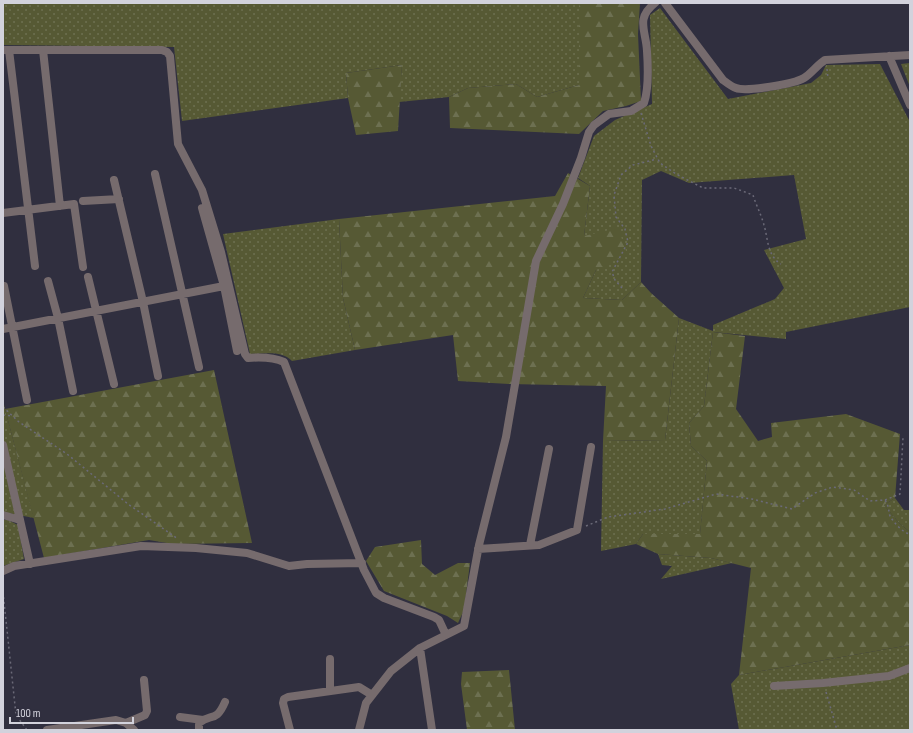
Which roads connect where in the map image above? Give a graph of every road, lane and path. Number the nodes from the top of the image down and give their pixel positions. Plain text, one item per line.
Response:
1 (655, 3) edge
2 (665, 3) edge
3 (6, 50) edge
4 (42, 50) junction
5 (910, 55) edge
6 (889, 56) junction
7 (910, 105) edge
8 (639, 108) junction
9 (658, 159) junction
10 (155, 174) dead end
11 (114, 180) dead end
12 (119, 199) junction
13 (84, 201) dead end
14 (60, 206) junction
15 (202, 208) dead end
16 (28, 210) junction
17 (3, 213) edge
18 (781, 264) dead end
19 (35, 266) dead end
20 (83, 267) dead end
21 (88, 277) dead end
22 (48, 281) dead end
23 (4, 286) dead end
24 (224, 286) junction
25 (622, 288) dead end
26 (183, 294) junction
27 (143, 302) junction
28 (97, 311) junction
29 (58, 318) junction
30 (12, 327) junction
31 (3, 329) edge
32 (237, 351) dead end
33 (199, 367) dead end
34 (158, 376) dead end
35 (114, 384) dead end
36 (73, 391) dead end
37 (27, 400) dead end
38 (3, 407) edge
39 (3, 415) edge
40 (12, 416) junction
41 (903, 437) dead end
42 (3, 445) edge
43 (591, 447) dead end
44 (549, 449) dead end
45 (885, 500) junction
46 (3, 516) edge
47 (20, 520) junction
48 (577, 530) junction
49 (910, 534) edge
50 (179, 539) dead end
51 (530, 545) junction
52 (478, 549) junction
53 (362, 563) junction
54 (30, 564) junction
55 (3, 571) edge
56 (3, 592) edge
57 (446, 635) junction
58 (420, 648) junction
59 (330, 659) dead end
60 (910, 668) edge
61 (144, 680) dead end
62 (823, 683) junction
63 (774, 686) dead end
64 (330, 691) junction
65 (372, 695) junction
66 (225, 702) dead end
67 (180, 717) dead end
68 (203, 720) junction
69 (126, 722) junction
70 (27, 730) edge
71 (47, 730) edge
72 (134, 730) edge
73 (199, 730) edge
74 (290, 730) edge
75 (359, 730) edge
76 (432, 730) edge
77 (837, 730) edge

1 - 8 street
2 - 6 street
3 - 4 street
3 - 16 street
4 - 14 street
4 - 53 street
5 - 6 street
6 - 7 street
8 - 9 path
8 - 52 street
9 - 18 path
9 - 25 path
10 - 26 street
11 - 12 street
12 - 13 street
12 - 27 street
14 - 16 street
14 - 20 street
15 - 24 street
16 - 17 street
16 - 19 street
21 - 28 street
22 - 29 street
23 - 30 street
24 - 26 street
24 - 32 street
26 - 27 street
26 - 33 street
27 - 28 street
27 - 34 street
28 - 29 street
28 - 35 street
29 - 30 street
29 - 36 street
30 - 31 street
30 - 37 street
38 - 40 path
39 - 40 path
40 - 50 path
41 - 45 path
42 - 47 street
43 - 48 street
44 - 51 street
45 - 48 path
45 - 49 path
46 - 47 street
47 - 54 street
48 - 51 street
51 - 52 street
52 - 57 street
53 - 54 street
53 - 57 street
54 - 55 street
56 - 70 path
57 - 58 street
58 - 65 street
58 - 76 street
59 - 64 street
60 - 62 street
61 - 69 street
62 - 63 street
62 - 77 path
64 - 65 street
64 - 74 street
65 - 75 street
66 - 68 street
67 - 68 street
68 - 73 street
69 - 71 street
69 - 72 street

